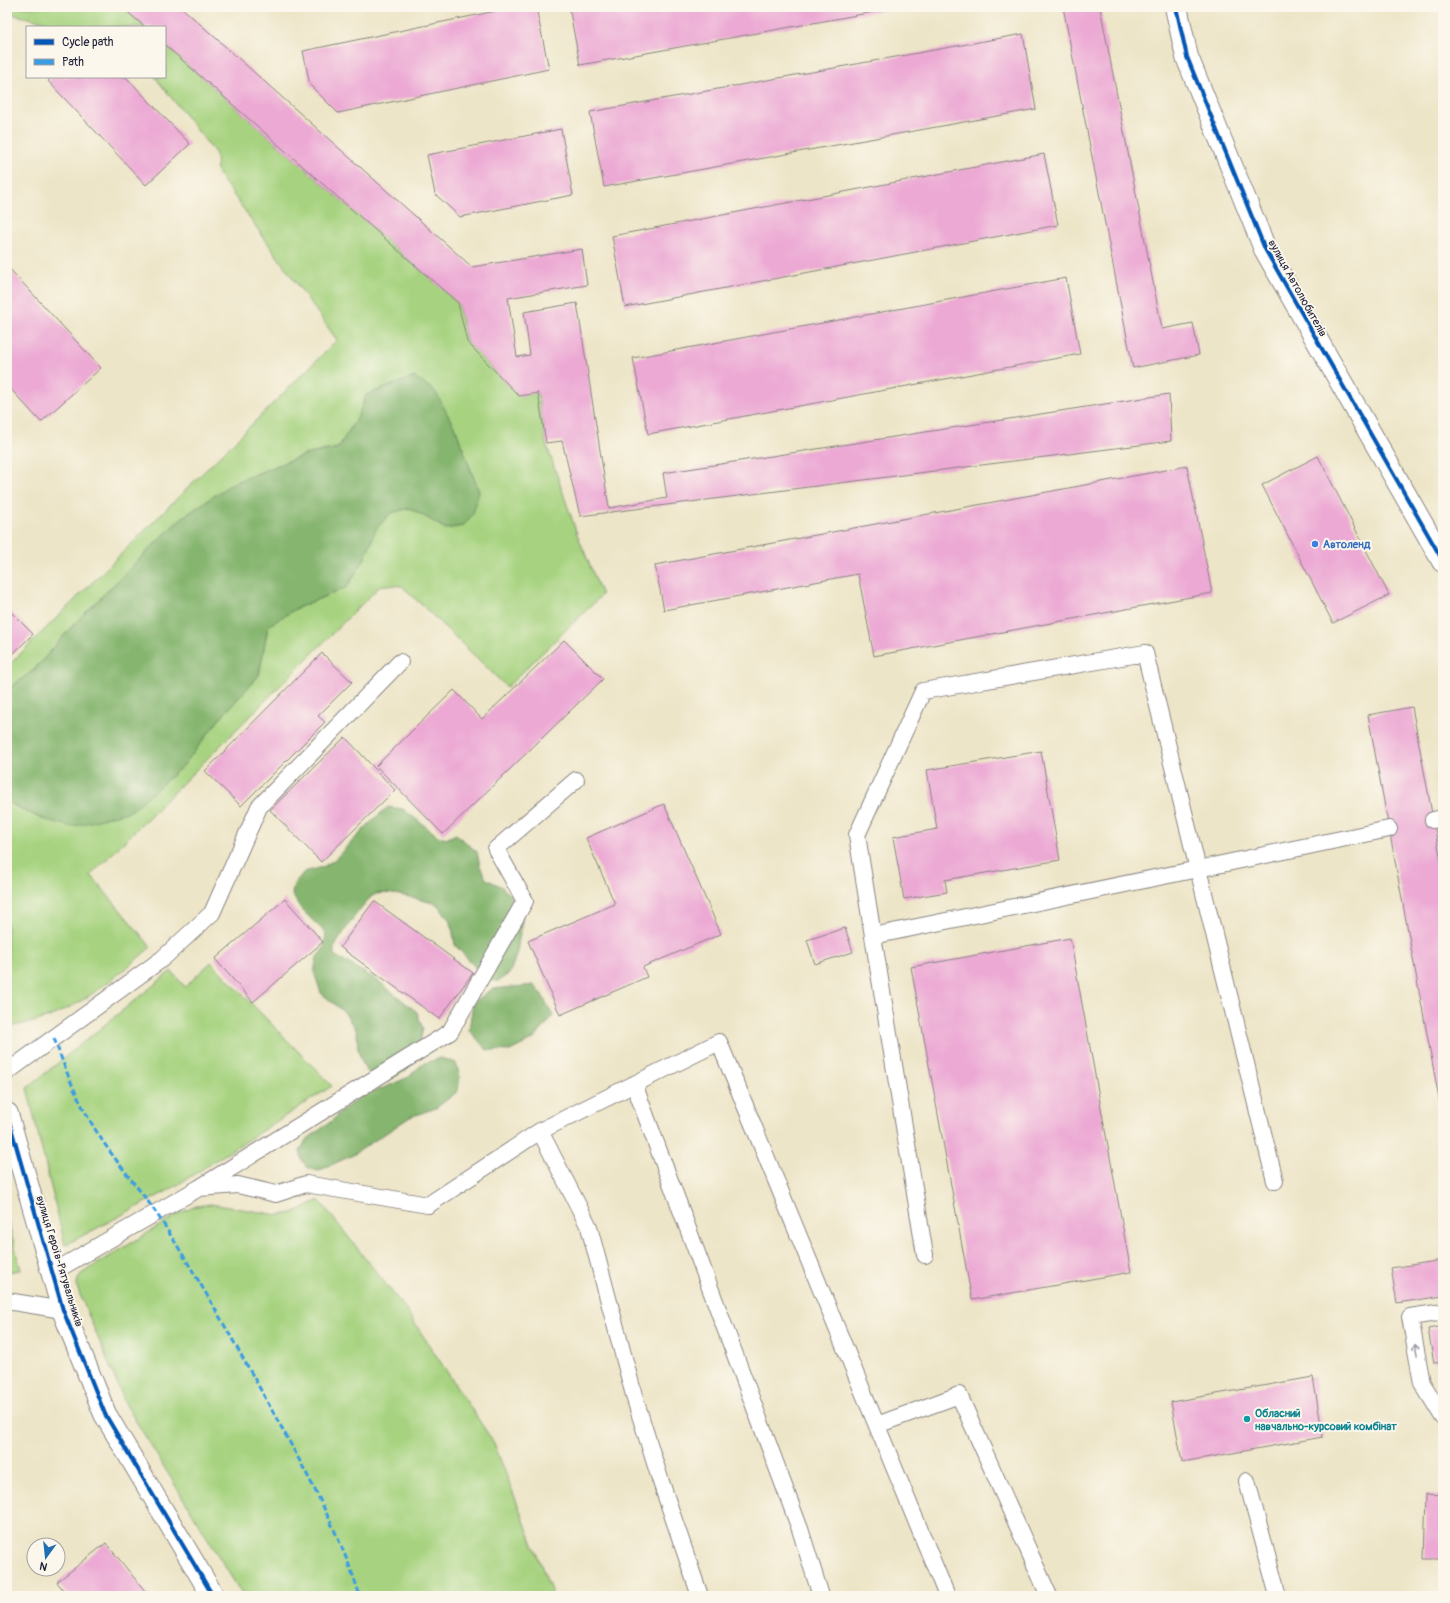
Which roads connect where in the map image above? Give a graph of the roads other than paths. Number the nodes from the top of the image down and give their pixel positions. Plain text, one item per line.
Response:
1 (1176, 7) edge
2 (1443, 561) edge
3 (400, 662) dead end
4 (576, 780) dead end
5 (1389, 829) dead end
6 (1198, 869) junction
7 (873, 936) junction
8 (7, 1072) edge
9 (634, 1084) junction
10 (7, 1114) edge
11 (540, 1130) junction
12 (1275, 1181) dead end
13 (199, 1188) junction
14 (925, 1255) dead end
15 (53, 1272) junction
16 (7, 1301) edge
17 (63, 1310) junction
18 (1443, 1313) edge
19 (1443, 1417) edge
20 (877, 1424) junction
21 (1247, 1481) dead end
22 (212, 1596) edge
23 (700, 1596) edge
24 (821, 1596) edge
25 (947, 1596) edge
26 (1049, 1596) edge
27 (1278, 1596) edge

1 - 2 street, вулиця Автолюбителів
3 - 8 lane
4 - 13 lane
5 - 6 lane
6 - 7 lane
6 - 7 lane
6 - 12 lane
7 - 14 lane
9 - 11 lane
9 - 20 lane
9 - 24 lane
10 - 15 street, вулиця Героїв-Рятувальників
11 - 13 lane
11 - 23 lane
13 - 15 lane
15 - 17 street, вулиця Героїв-Рятувальників
16 - 17 lane
17 - 22 street, вулиця Героїв-Рятувальників
19 -> 18 lane
20 - 25 lane
20 - 26 lane
21 - 27 lane

